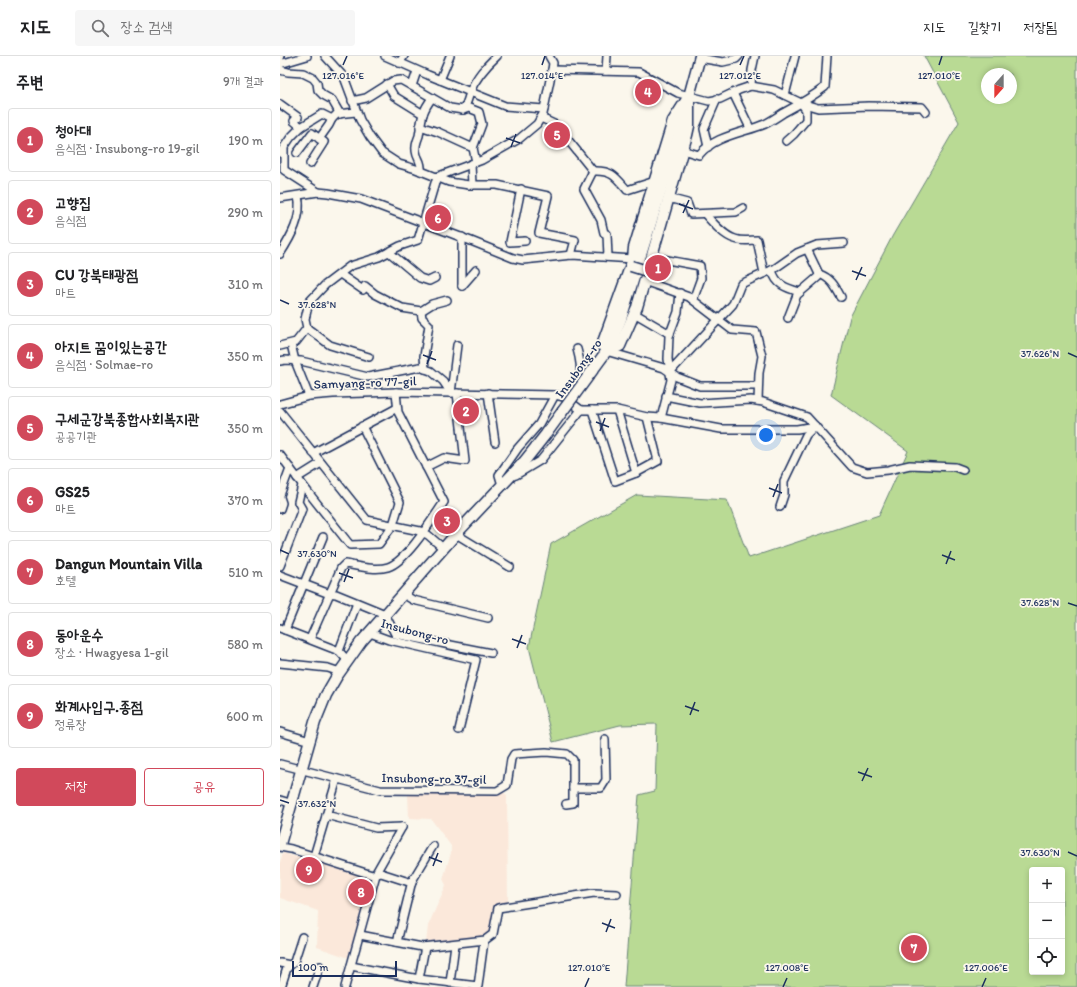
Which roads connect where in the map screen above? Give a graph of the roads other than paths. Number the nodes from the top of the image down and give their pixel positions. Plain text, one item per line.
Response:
1 (280, 56) edge
2 (307, 56) edge
3 (325, 56) edge
4 (384, 56) edge
5 (404, 56) edge
6 (450, 56) edge
7 (497, 56) edge
8 (549, 56) edge
9 (607, 56) edge
10 (739, 56) edge
11 (755, 56) edge
12 (795, 56) edge
13 (827, 56) edge
14 (700, 57) edge
15 (399, 63) junction
16 (280, 64) edge
17 (280, 70) edge
18 (552, 70) junction
19 (417, 71) junction
20 (606, 71) junction
21 (440, 80) junction
22 (387, 84) junction
23 (412, 86) junction
24 (751, 86) junction
25 (470, 93) junction
26 (733, 93) junction
27 (689, 96) junction
28 (785, 96) junction
29 (432, 98) junction
30 (717, 99) junction
31 (352, 101) junction
32 (801, 103) junction
33 (280, 104) edge
34 (544, 109) junction
35 (463, 110) junction
36 (356, 112) junction
37 (926, 112) dead end
38 (340, 114) junction
39 (423, 114) junction
40 (332, 118) junction
41 (541, 118) junction
42 (420, 126) junction
43 (301, 127) junction
44 (750, 128) junction
45 (319, 139) junction
46 (786, 141) dead end
47 (708, 147) junction
48 (473, 148) junction
49 (682, 150) junction
50 (282, 151) edge
51 (297, 153) dead end
52 (474, 163) junction
53 (310, 164) dead end
54 (282, 169) edge
55 (421, 171) junction
56 (593, 171) junction
57 (438, 178) junction
58 (655, 181) junction
59 (472, 185) junction
60 (521, 189) junction
61 (318, 192) junction
62 (298, 196) junction
63 (280, 198) edge
64 (668, 198) junction
65 (743, 208) dead end
66 (706, 214) junction
67 (423, 223) junction
68 (462, 238) junction
69 (525, 241) dead end
70 (844, 243) dead end
71 (807, 249) junction
72 (389, 252) junction
73 (280, 254) edge
74 (571, 255) junction
75 (608, 257) junction
76 (651, 257) junction
77 (632, 262) junction
78 (476, 270) dead end
79 (772, 270) junction
80 (647, 271) junction
81 (764, 273) junction
82 (340, 274) junction
83 (819, 274) junction
84 (435, 278) dead end
85 (644, 281) junction
86 (800, 292) junction
87 (680, 293) junction
88 (841, 297) dead end
89 (447, 300) dead end
90 (693, 300) junction
91 (421, 310) junction
92 (634, 313) junction
93 (788, 318) dead end
94 (718, 320) junction
95 (307, 328) junction
96 (670, 334) junction
97 (291, 344) junction
98 (456, 345) dead end
99 (280, 346) edge
100 (577, 349) dead end
101 (604, 354) junction
102 (369, 357) dead end
103 (280, 361) edge
104 (295, 361) junction
105 (425, 369) junction
106 (670, 372) junction
107 (758, 386) junction
108 (396, 392) junction
109 (454, 393) junction
110 (488, 393) junction
111 (309, 396) junction
112 (559, 396) junction
113 (666, 396) junction
114 (758, 401) junction
115 (280, 404) edge
116 (397, 408) junction
117 (581, 410) junction
118 (592, 410) junction
119 (617, 410) junction
120 (280, 411) edge
121 (647, 417) junction
122 (661, 418) junction
123 (362, 426) junction
124 (815, 426) junction
125 (495, 442) dead end
126 (313, 453) junction
127 (280, 455) edge
128 (321, 463) junction
129 (426, 467) junction
130 (290, 468) junction
131 (963, 470) dead end
132 (636, 473) junction
133 (297, 478) junction
134 (302, 485) junction
135 (502, 485) junction
136 (281, 501) edge
137 (780, 507) dead end
138 (393, 525) junction
139 (424, 533) junction
140 (456, 534) junction
141 (322, 537) dead end
142 (444, 548) junction
143 (280, 566) edge
144 (510, 567) dead end
145 (280, 575) edge
146 (303, 584) junction
147 (331, 593) junction
148 (403, 594) junction
149 (357, 603) junction
150 (385, 614) junction
151 (488, 618) dead end
152 (283, 629) edge
153 (370, 633) junction
154 (310, 639) junction
155 (339, 651) junction
156 (491, 653) dead end
157 (348, 661) junction
158 (280, 663) edge
159 (340, 672) junction
160 (459, 730) dead end
161 (280, 732) edge
162 (605, 739) dead end
163 (310, 741) junction
164 (280, 764) edge
165 (302, 770) junction
166 (337, 779) junction
167 (573, 788) junction
168 (280, 800) edge
169 (293, 804) junction
170 (566, 804) dead end
171 (326, 815) junction
172 (280, 844) edge
173 (433, 846) dead end
174 (280, 848) edge
175 (314, 856) junction
176 (376, 875) junction
177 (412, 883) junction
178 (617, 894) dead end
179 (360, 935) junction
180 (302, 937) dead end
181 (484, 940) junction
182 (397, 942) junction
183 (455, 944) junction
184 (425, 947) junction
185 (280, 963) edge
186 (290, 965) junction
187 (320, 966) dead end
188 (351, 966) junction
189 (419, 979) junction
190 (450, 983) junction
191 (281, 987) edge
192 (313, 987) edge
193 (345, 987) edge

1 - 16 street
2 - 16 street
3 - 31 street
4 - 15 street
5 - 15 street
6 - 21 street
7 - 25 street
8 - 18 street
9 - 20 street
10 - 14 street, Insubong-ro
11 - 24 street
12 - 28 street
13 - 32 street
14 - 27 main road, Insubong-ro
15 - 19 street
17 - 38 street
18 - 20 street
18 - 34 street
19 - 21 street
19 - 23 street
20 - 27 street
21 - 25 street
22 - 23 street
22 - 31 street
22 - 39 street
23 - 29 street
24 - 26 street
24 - 28 street
25 - 34 street
25 - 35 street
26 - 30 street
26 - 44 street
27 - 30 street
27 - 49 main road
27 - 58 main road
27 - 101 main road, Insubong-ro
28 - 32 street
29 - 35 street
29 - 39 street
30 - 47 street
31 - 36 street
32 - 37 street
32 - 44 street
32 - 46 street
33 - 43 street
34 - 41 street
35 - 48 street
36 - 38 street
36 - 55 street
38 - 40 street
39 - 42 street
40 - 43 street
40 - 45 street
41 - 52 street
41 - 56 street
42 - 48 street
42 - 55 street
43 - 50 street
44 - 47 street
45 - 51 street
45 - 53 street
47 - 49 street
48 - 52 street
49 - 64 main road
50 - 54 street
52 - 57 street
52 - 59 street
54 - 61 street
55 - 57 street
56 - 58 street
56 - 75 street
57 - 59 street
57 - 67 street
58 - 77 main road
59 - 60 street
60 - 69 street
60 - 74 street
61 - 62 street
61 - 67 street
62 - 63 street
62 - 73 street
64 - 66 street
64 - 76 main road
65 - 66 street
66 - 81 street
67 - 68 street
67 - 72 street
68 - 74 street
68 - 78 street
70 - 71 street
71 - 79 street
71 - 83 street
72 - 82 street
72 - 84 street
74 - 75 street
75 - 77 street
76 - 80 main road
76 - 90 street
77 - 80 main road, bridge
77 - 101 main road
79 - 81 street
79 - 86 street
80 - 85 main road
81 - 94 street
82 - 91 street
82 - 95 street
83 - 86 street
83 - 88 street
85 - 87 street
85 - 92 main road
86 - 93 street
87 - 90 street
87 - 96 street
89 - 91 street
90 - 94 street
91 - 105 street
92 - 96 street
92 - 101 main road
94 - 106 street
94 - 107 street
95 - 97 street
95 - 102 street
96 - 106 street
97 - 99 street
97 - 104 street
98 - 109 street
100 - 112 street
101 - 106 street
101 - 135 main road, Insubong-ro, bridge
103 - 104 street
104 - 105 street
104 - 111 street
105 - 109 street
106 - 107 street
106 - 113 street
107 - 114 street
108 - 109 street, Samyang-ro 77-gil
108 - 111 street, Samyang-ro 77-gil
108 - 116 street
109 - 110 street, Samyang-ro 77-gil
109 - 129 street
110 - 112 street, Samyang-ro 77-gil
110 - 125 street
111 - 115 street, Samyang-ro 77-gil
112 - 117 street
112 - 135 street
113 - 114 street
113 - 122 street
114 - 124 street
116 - 123 street
116 - 129 street
117 - 118 street
117 - 135 street
118 - 119 street
118 - 132 street
119 - 121 street
119 - 132 street
120 - 126 street
121 - 122 street
121 - 132 street
122 - 124 street
123 - 126 street
123 - 138 street
124 - 131 street
124 - 137 street
126 - 128 street
127 - 130 street
128 - 133 street
128 - 138 street
129 - 139 street
130 - 133 street
130 - 136 street
133 - 134 street
134 - 138 street
134 - 143 street
135 - 140 main road, Insubong-ro
138 - 139 street
139 - 142 street
139 - 147 street
140 - 142 main road, Insubong-ro
140 - 144 street
141 - 146 street
142 - 148 main road, Insubong-ro
145 - 146 street
146 - 147 street
146 - 152 street
147 - 149 street
147 - 154 street
148 - 150 main road, Insubong-ro
148 - 151 street
149 - 150 street
149 - 155 street
150 - 153 main road, Insubong-ro
150 - 156 street
152 - 154 street
153 - 157 main road, Insubong-ro
153 - 160 street, Insubong-ro
154 - 155 street
155 - 157 street
157 - 159 main road, Insubong-ro
158 - 159 street
159 - 163 main road, Insubong-ro
161 - 163 street
162 - 167 street
163 - 165 main road, Insubong-ro
164 - 165 street, Insubong-ro 37-gil
165 - 166 street, Insubong-ro 37-gil
165 - 169 main road, Insubong-ro
166 - 167 street, Insubong-ro 37-gil
166 - 171 street
167 - 170 street
168 - 169 street
169 - 172 main road, Insubong-ro
171 - 175 street
171 - 176 street
173 - 177 street
174 - 175 street
175 - 176 street
176 - 177 street
176 - 179 street
177 - 182 street
178 - 181 street
179 - 182 street
179 - 188 street
180 - 186 street
181 - 183 street
181 - 190 street
182 - 184 street
183 - 184 street
183 - 190 street
184 - 189 street
185 - 186 street
186 - 191 street
187 - 192 street
188 - 189 street
188 - 193 street
189 - 190 street

